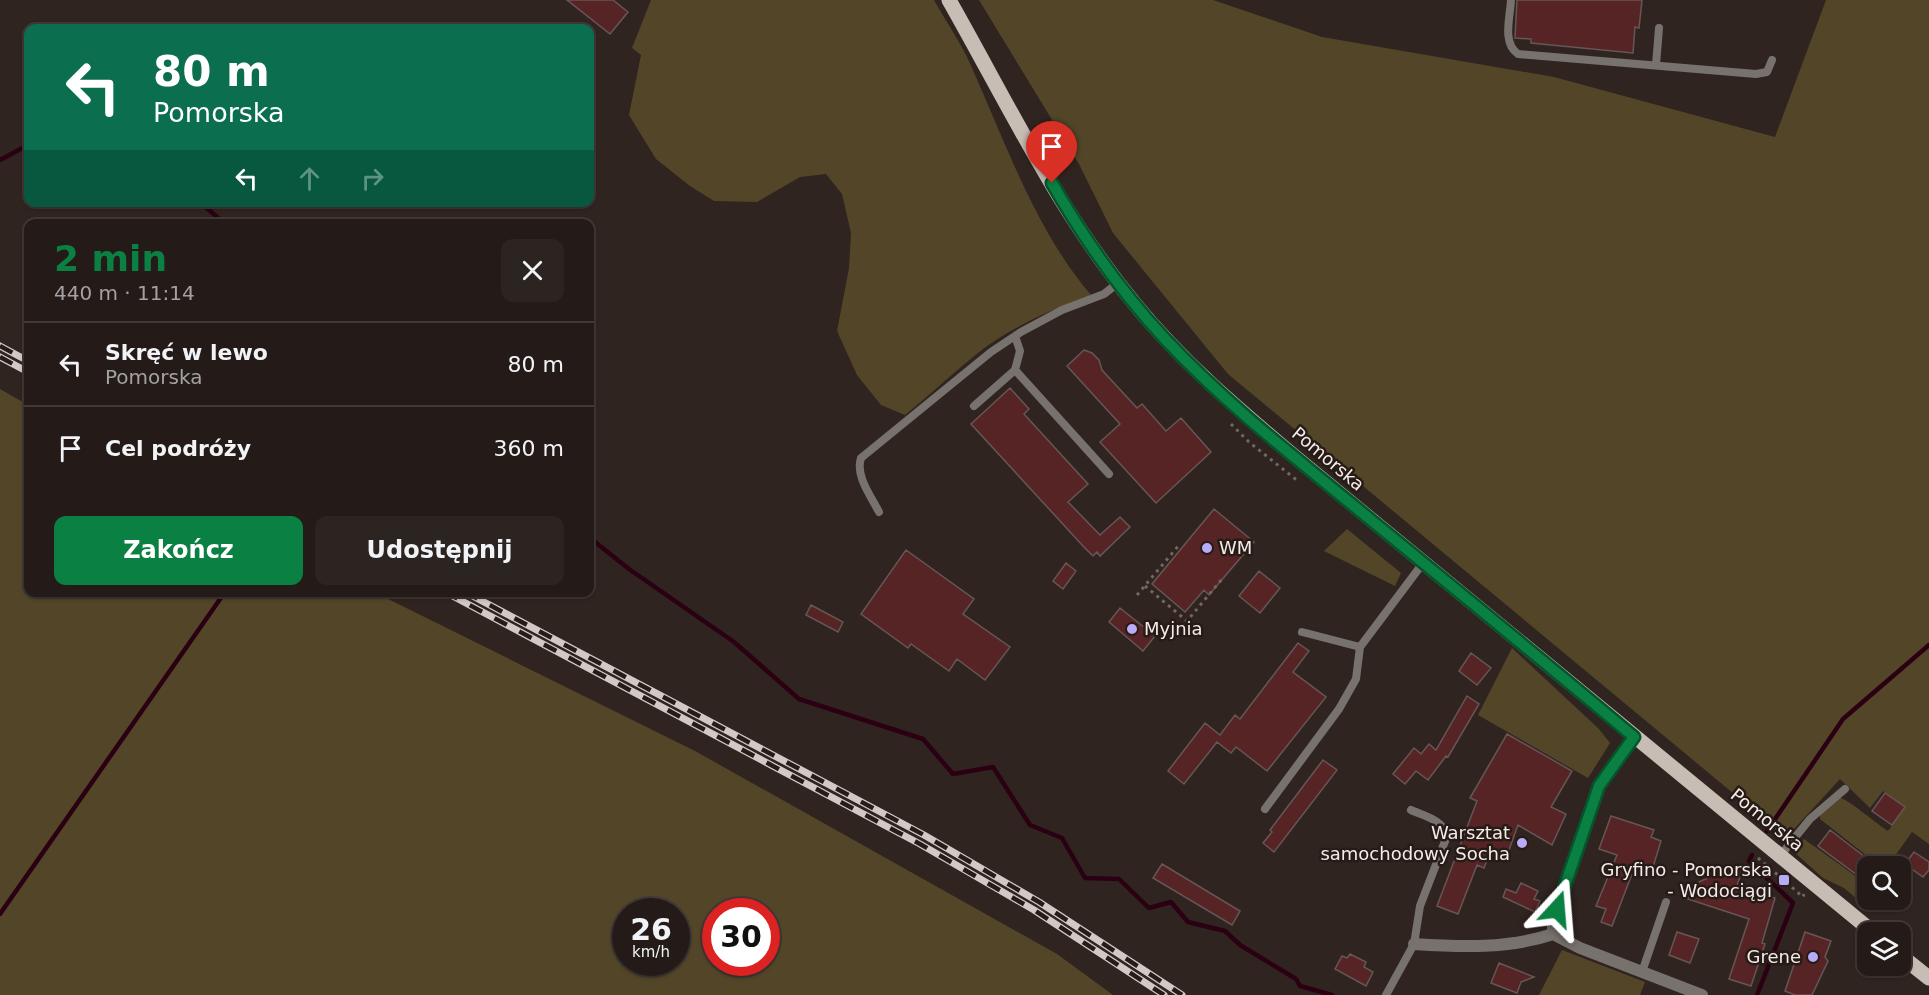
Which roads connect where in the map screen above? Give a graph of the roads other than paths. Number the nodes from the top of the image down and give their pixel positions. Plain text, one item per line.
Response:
1 (949, 0) edge
2 (1512, 0) edge
3 (1659, 28) dead end
4 (1772, 60) dead end
5 (1656, 65) junction
6 (1118, 283) junction
7 (1015, 336) junction
8 (1015, 370) junction
9 (974, 406) dead end
10 (1109, 474) dead end
11 (879, 512) dead end
12 (1423, 563) junction
13 (1302, 632) dead end
14 (1360, 647) junction
15 (1634, 737) junction
16 (1845, 789) dead end
17 (1265, 809) dead end
18 (1411, 810) dead end
19 (1780, 856) junction
20 (1666, 902) dead end
21 (1861, 922) edge
22 (1553, 934) junction
23 (1414, 944) junction
24 (1911, 964) edge
25 (1642, 972) junction
26 (1929, 978) edge
27 (1386, 995) edge
28 (1702, 995) edge

1 - 6 main road, Pomorska
2 - 5 lane
3 - 5 lane
4 - 5 lane
6 - 7 lane
6 - 12 main road, Pomorska
7 - 8 lane
7 - 11 lane
8 - 9 lane
8 - 10 lane
12 - 14 lane
12 - 15 main road, Pomorska
13 - 14 lane
14 - 17 lane
15 - 19 main road, Pomorska
15 - 22 street
16 - 19 lane
18 - 23 lane
19 - 21 main road, Pomorska
20 - 25 lane
22 - 23 street
22 - 25 street
23 - 27 lane
24 - 26 main road
25 - 28 street

